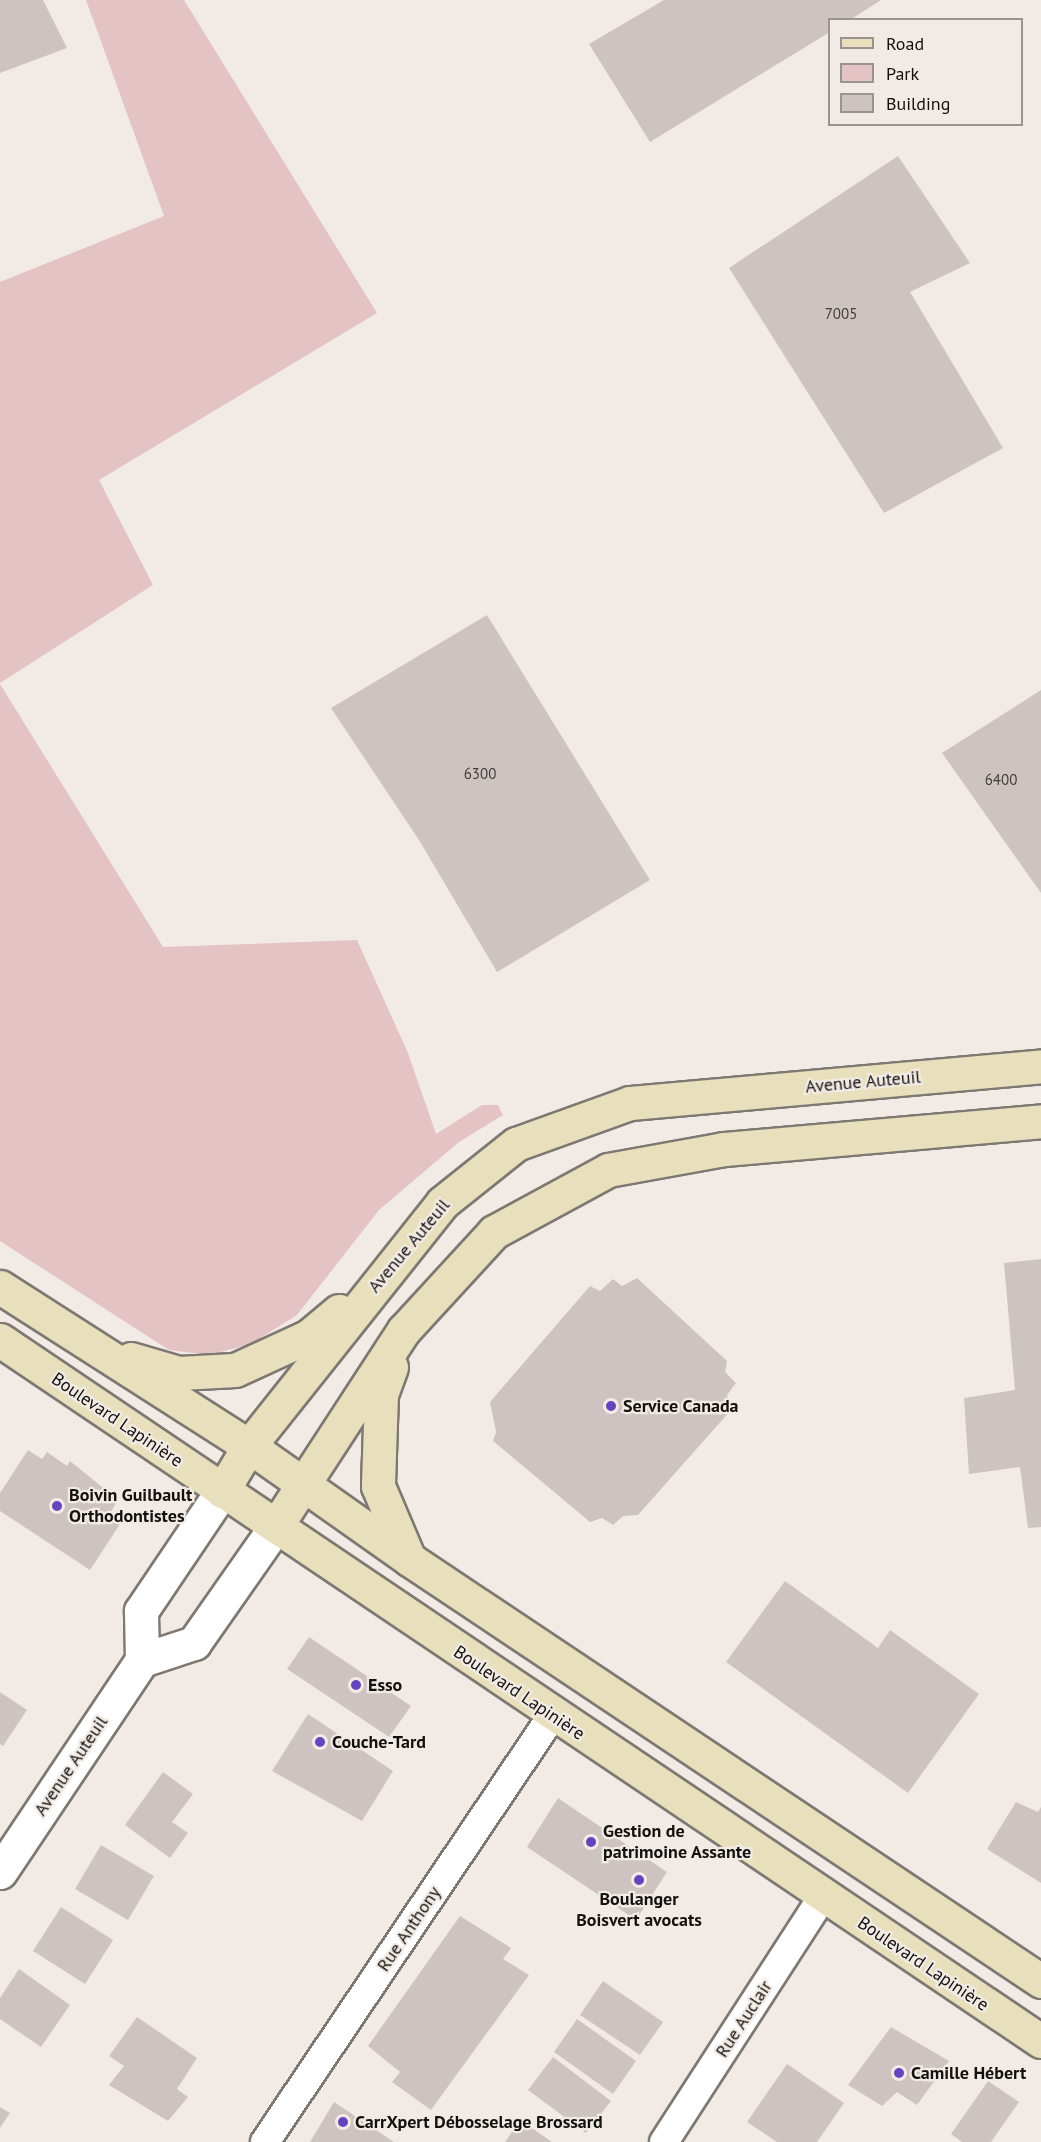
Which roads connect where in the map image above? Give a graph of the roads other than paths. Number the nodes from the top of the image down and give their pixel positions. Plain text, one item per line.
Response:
1 (1041, 1066) edge
2 (1041, 1121) edge
3 (387, 1272) junction
4 (0, 1287) edge
5 (404, 1330) junction
6 (0, 1340) edge
7 (90, 1346) junction
8 (249, 1446) junction
9 (304, 1486) junction
10 (222, 1491) junction
11 (276, 1526) junction
12 (409, 1558) junction
13 (142, 1660) junction
14 (552, 1716) junction
15 (0, 1872) edge
16 (824, 1896) junction
17 (1041, 1981) edge
18 (1041, 2042) edge
19 (265, 2142) edge
20 (664, 2142) edge

1 - 3 main road, Avenue Auteuil
2 - 5 main road
3 - 7 main road
3 - 8 main road, Avenue Auteuil
4 - 7 main road
5 - 9 main road
5 - 12 main road
6 - 10 main road, Boulevard Lapinière
7 - 8 main road
8 - 9 main road
8 - 10 main road, Avenue Auteuil
9 - 11 main road
9 - 12 main road
10 - 11 main road, Boulevard Lapinière
10 - 13 street, Avenue Auteuil
11 - 13 street
11 - 14 main road, Boulevard Lapinière
12 - 17 main road
13 - 15 street, Avenue Auteuil
14 - 16 main road, Boulevard Lapinière
14 - 19 street, Rue Anthony
16 - 18 main road, Boulevard Lapinière
16 - 20 street, Rue Auclair

